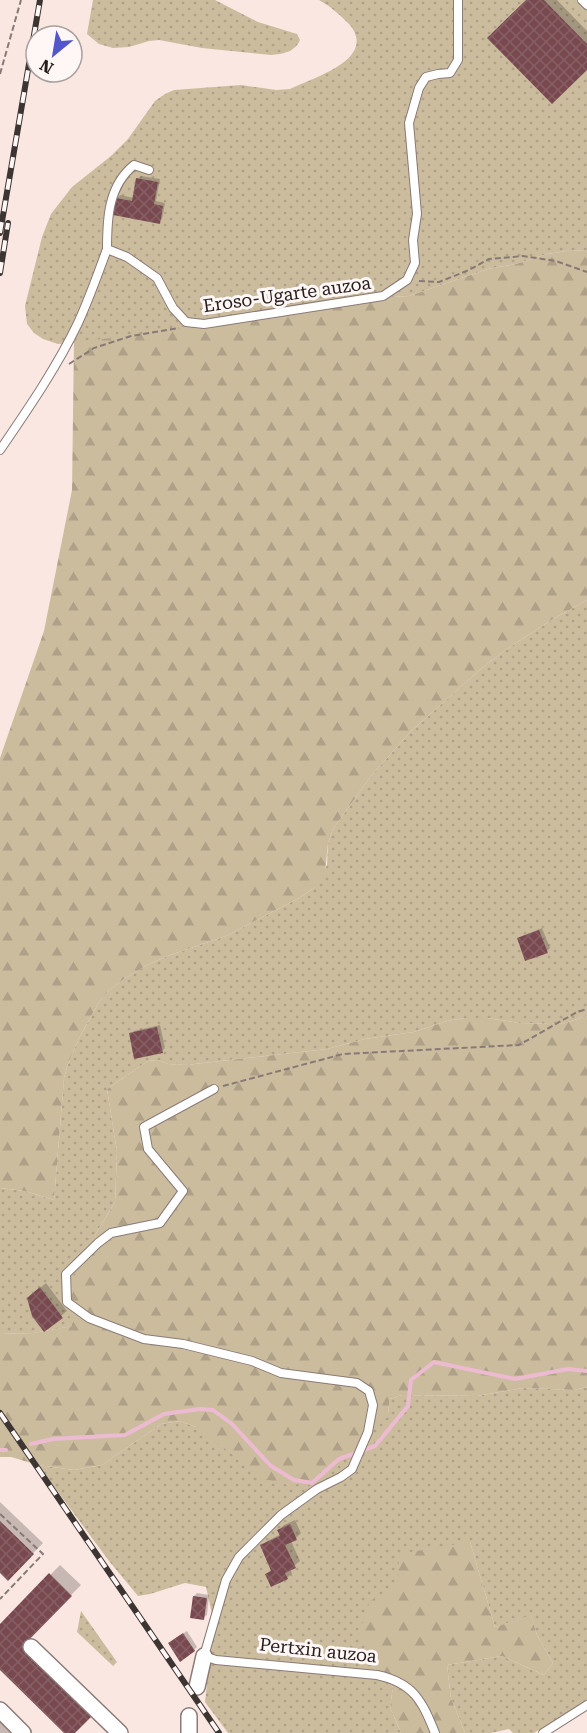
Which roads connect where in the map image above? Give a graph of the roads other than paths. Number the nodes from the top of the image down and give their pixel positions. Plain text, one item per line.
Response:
1 (458, 0) edge
2 (582, 0) edge
3 (587, 5) edge
4 (149, 170) dead end
5 (107, 249) junction
6 (0, 450) edge
7 (214, 1089) road end
8 (31, 1647) dead end
9 (204, 1656) junction
10 (197, 1687) dead end
11 (587, 1705) edge
12 (0, 1710) edge
13 (189, 1716) dead end
14 (23, 1733) edge
15 (120, 1733) edge
16 (189, 1733) edge
17 (435, 1733) edge
18 (543, 1733) edge

1 - 5 lane, Eroso-Ugarte auzoa
2 - 3 lane
4 - 5 lane
5 - 6 lane
7 - 9 lane
8 - 15 street
9 - 10 street
9 - 17 lane, Pertxin auzoa
11 - 18 lane
12 - 14 street
13 - 16 street

